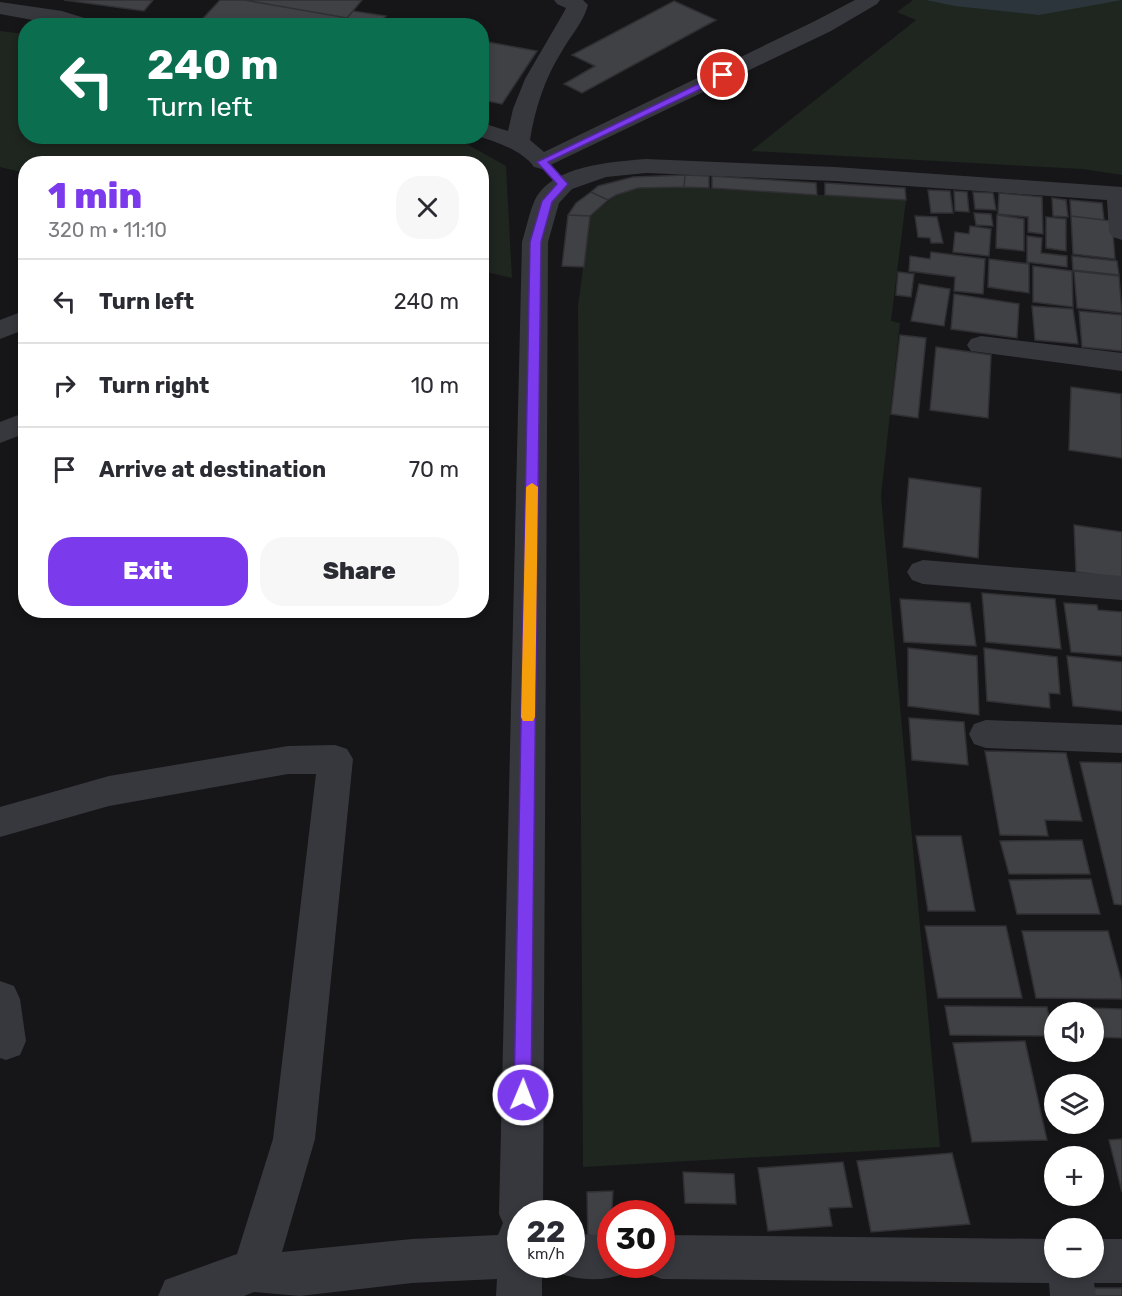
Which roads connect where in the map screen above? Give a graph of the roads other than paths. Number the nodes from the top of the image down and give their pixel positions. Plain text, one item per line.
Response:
1 (564, 0) edge
2 (870, 0) edge
3 (0, 8) edge
4 (65, 18) edge
5 (489, 132) edge
6 (518, 142) junction
7 (542, 162) junction
8 (563, 184) junction
9 (1121, 194) edge
10 (1122, 232) edge
11 (18, 322) edge
12 (0, 330) edge
13 (981, 345) dead end
14 (1122, 362) edge
15 (18, 426) edge
16 (0, 434) edge
17 (923, 572) dead end
18 (1122, 588) edge
19 (986, 734) dead end
20 (1122, 739) edge
21 (0, 822) edge
22 (0, 999) edge
23 (6, 1041) dead end
24 (521, 1200) edge
25 (507, 1257) edge
26 (675, 1257) edge
27 (1044, 1261) edge
28 (1104, 1261) edge
29 (1122, 1261) edge
30 (254, 1269) junction
31 (519, 1278) edge
32 (1070, 1278) edge
33 (181, 1296) edge
34 (519, 1296) edge
35 (1073, 1296) edge

1 - 6 street
2 - 7 street
3 - 4 street
5 - 6 street
6 - 7 street
7 - 8 street
8 - 9 street
8 - 24 street
9 - 10 street
11 - 12 street
13 - 14 street
15 - 16 street
17 - 18 street
19 - 20 street
21 - 30 street
22 - 23 street
25 - 30 street
26 - 27 street
28 - 29 street
30 - 33 street
31 - 34 street
32 - 35 street

